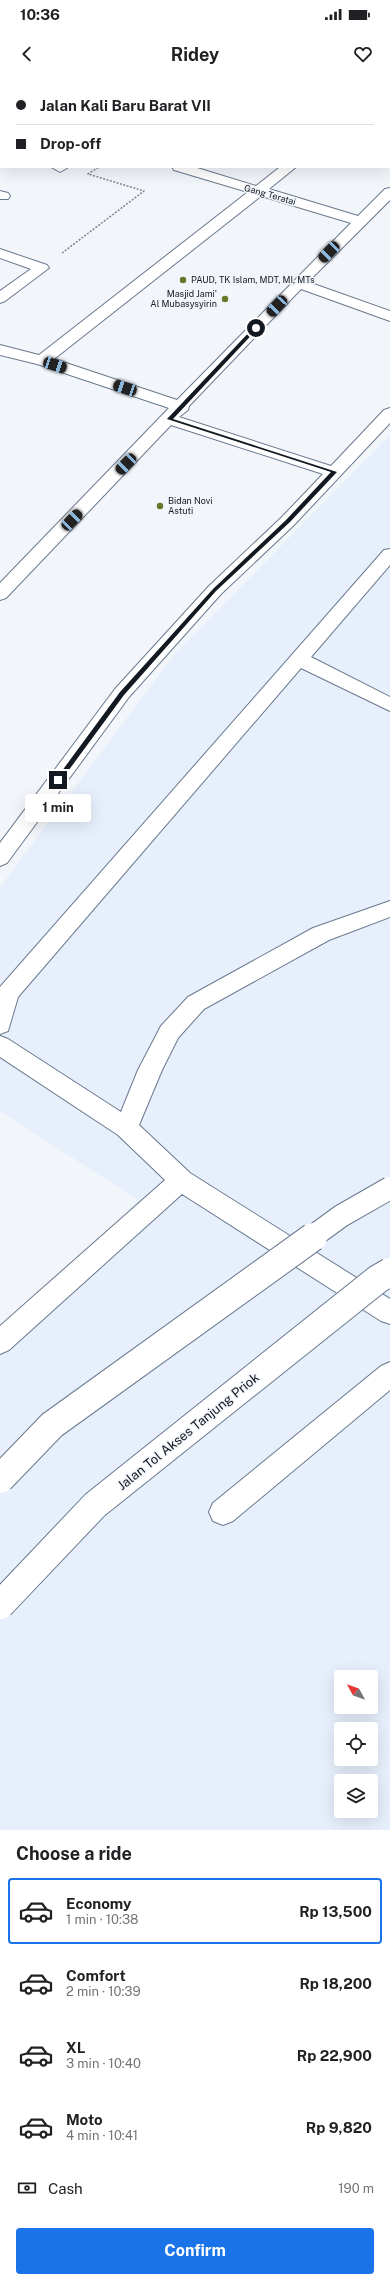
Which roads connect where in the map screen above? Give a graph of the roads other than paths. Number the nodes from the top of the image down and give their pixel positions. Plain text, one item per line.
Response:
1 (182, 168) edge
2 (288, 168) edge
3 (259, 192) junction
4 (390, 192) edge
5 (360, 221) junction
6 (0, 253) edge
7 (298, 283) junction
8 (0, 298) edge
9 (390, 316) edge
10 (7, 353) edge
11 (42, 360) junction
12 (0, 366) edge
13 (182, 406) junction
14 (390, 413) edge
15 (170, 419) junction
16 (334, 472) junction
17 (390, 554) edge
18 (0, 570) edge
19 (17, 577) junction
20 (0, 594) edge
21 (299, 659) junction
22 (390, 705) edge
23 (1, 855) edge
24 (390, 910) edge
25 (0, 1025) edge
26 (0, 1045) edge
27 (126, 1128) junction
28 (182, 1180) junction
29 (390, 1188) edge
30 (390, 1272) edge
31 (390, 1313) edge
32 (0, 1342) edge
33 (390, 1374) edge
34 (0, 1479) edge
35 (223, 1512) dead end
36 (0, 1605) edge

1 - 3 main road, Gang Teratai
2 - 3 main road
3 - 5 main road, Gang Teratai
3 - 11 main road
4 - 5 main road
5 - 7 main road
6 - 8 main road
7 - 9 main road
7 - 13 main road
10 - 11 main road
10 - 12 main road
11 - 13 main road
13 - 15 main road
14 - 16 main road
15 - 16 main road
15 - 19 main road
16 - 23 main road
17 - 21 main road
18 - 19 main road
19 - 20 main road
21 - 22 main road
21 - 25 main road
24 - 27 main road
26 - 27 main road
27 - 28 main road
28 - 31 main road
28 - 32 main road
29 - 34 main road, bridge
30 - 36 main road, Jalan Tol Akses Tanjung Priok, bridge
33 - 35 main road

